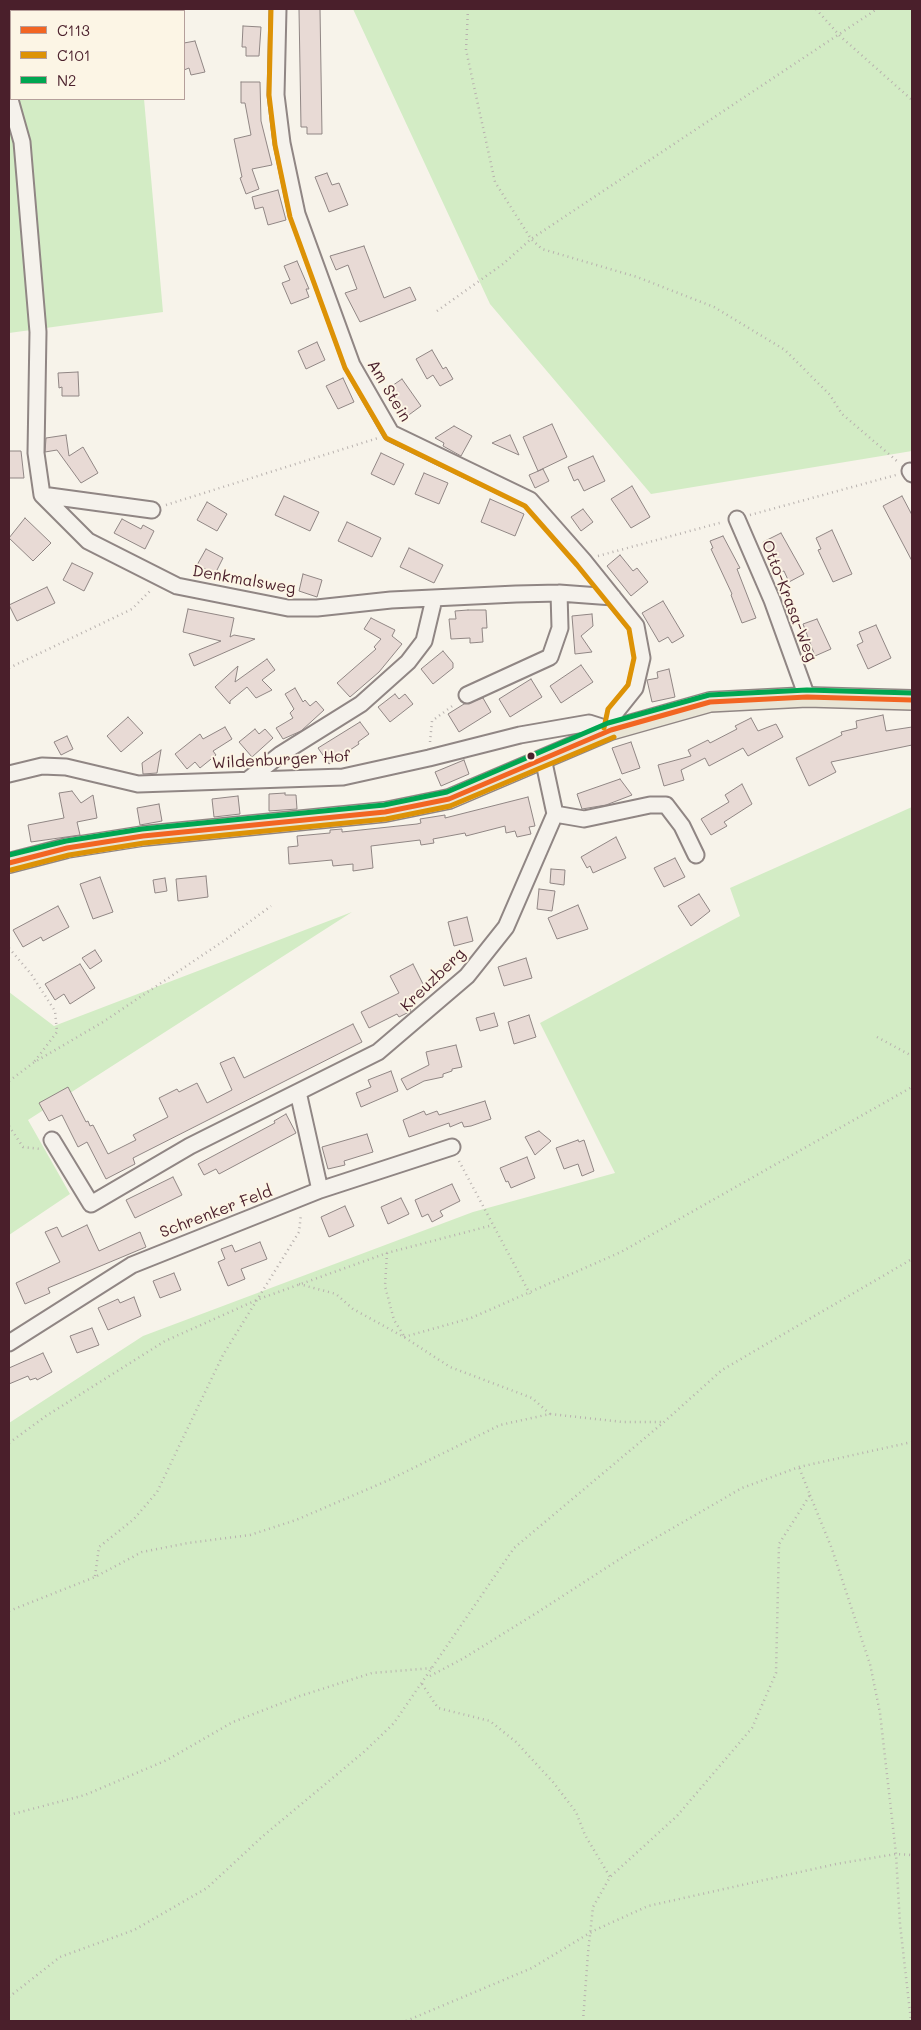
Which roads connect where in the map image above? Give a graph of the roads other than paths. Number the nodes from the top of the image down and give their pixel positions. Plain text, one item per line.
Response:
1 (278, 9) edge
2 (10, 100) edge
3 (42, 495) junction
4 (152, 510) road end
5 (737, 519) road end
6 (559, 593) junction
7 (614, 597) junction
8 (434, 599) junction
9 (467, 695) road end
10 (807, 698) junction
11 (912, 700) edge
12 (611, 730) junction
13 (544, 758) junction
14 (9, 774) edge
15 (249, 780) junction
16 (555, 814) junction
17 (696, 855) dead end
18 (9, 863) edge
19 (298, 1092) junction
20 (55, 1146) road end
21 (455, 1153) road end
22 (320, 1190) junction
23 (9, 1343) edge

1 - 7 street, Am Stein
2 - 3 street
3 - 4 street
3 - 8 street, Denkmalsweg
5 - 10 street, Otto-Krasa-Weg
6 - 7 street, Denkmalsweg
6 - 8 street, Denkmalsweg
6 - 9 street
7 - 12 street, Am Stein
8 - 15 street
10 - 11 main road
10 - 12 main road
12 - 13 main road
12 - 15 street, Wildenburger Hof
13 - 16 street
13 - 18 main road
14 - 15 street, Wildenburger Hof
16 - 17 street
16 - 19 street, Kreuzberg
19 - 20 street, Kreuzberg
19 - 22 street
21 - 22 street, Schrenker Feld
22 - 23 street, Schrenker Feld

